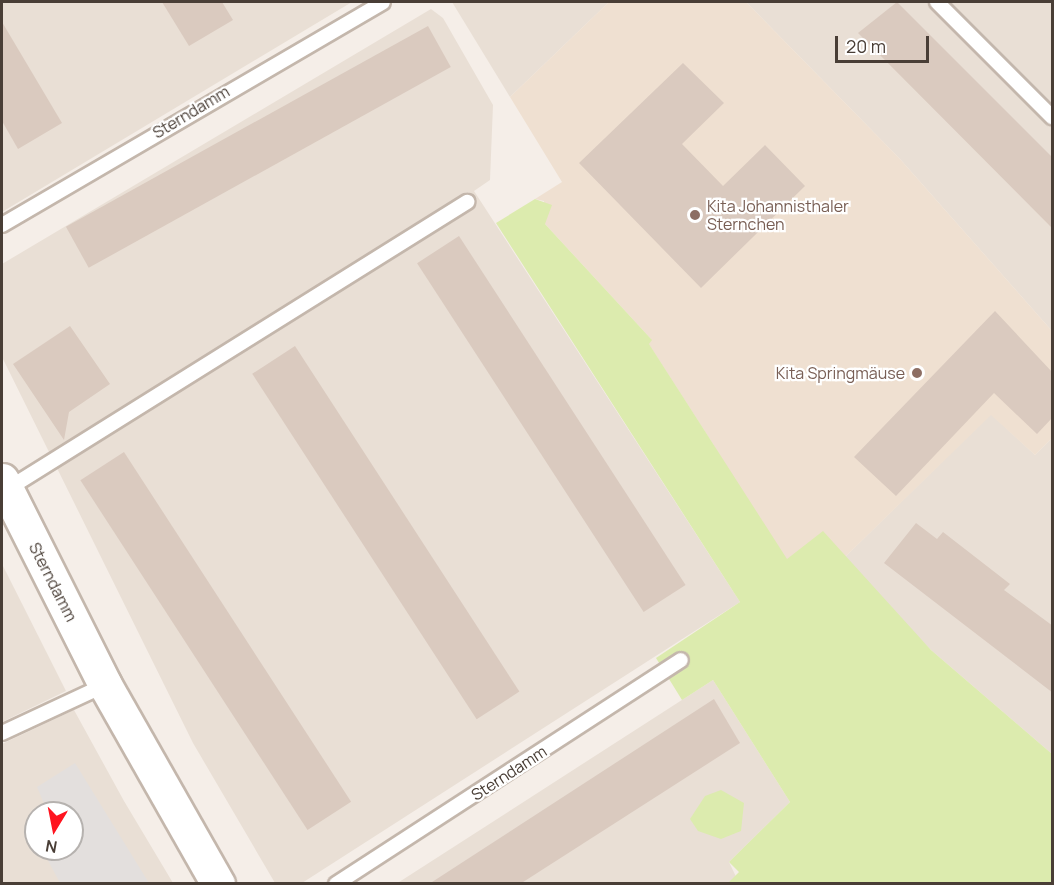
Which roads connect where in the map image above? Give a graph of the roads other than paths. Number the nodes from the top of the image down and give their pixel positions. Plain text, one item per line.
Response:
1 (383, 2) edge
2 (937, 2) edge
3 (1053, 117) edge
4 (467, 202) dead end
5 (2, 225) edge
6 (4, 485) edge
7 (681, 660) dead end
8 (105, 685) junction
9 (2, 732) edge
10 (218, 884) edge
11 (336, 884) edge

1 - 5 lane, Sterndamm
2 - 3 lane
4 - 6 lane
6 - 8 street, Sterndamm
7 - 11 lane, Sterndamm
8 - 9 lane
8 - 10 street, Sterndamm

